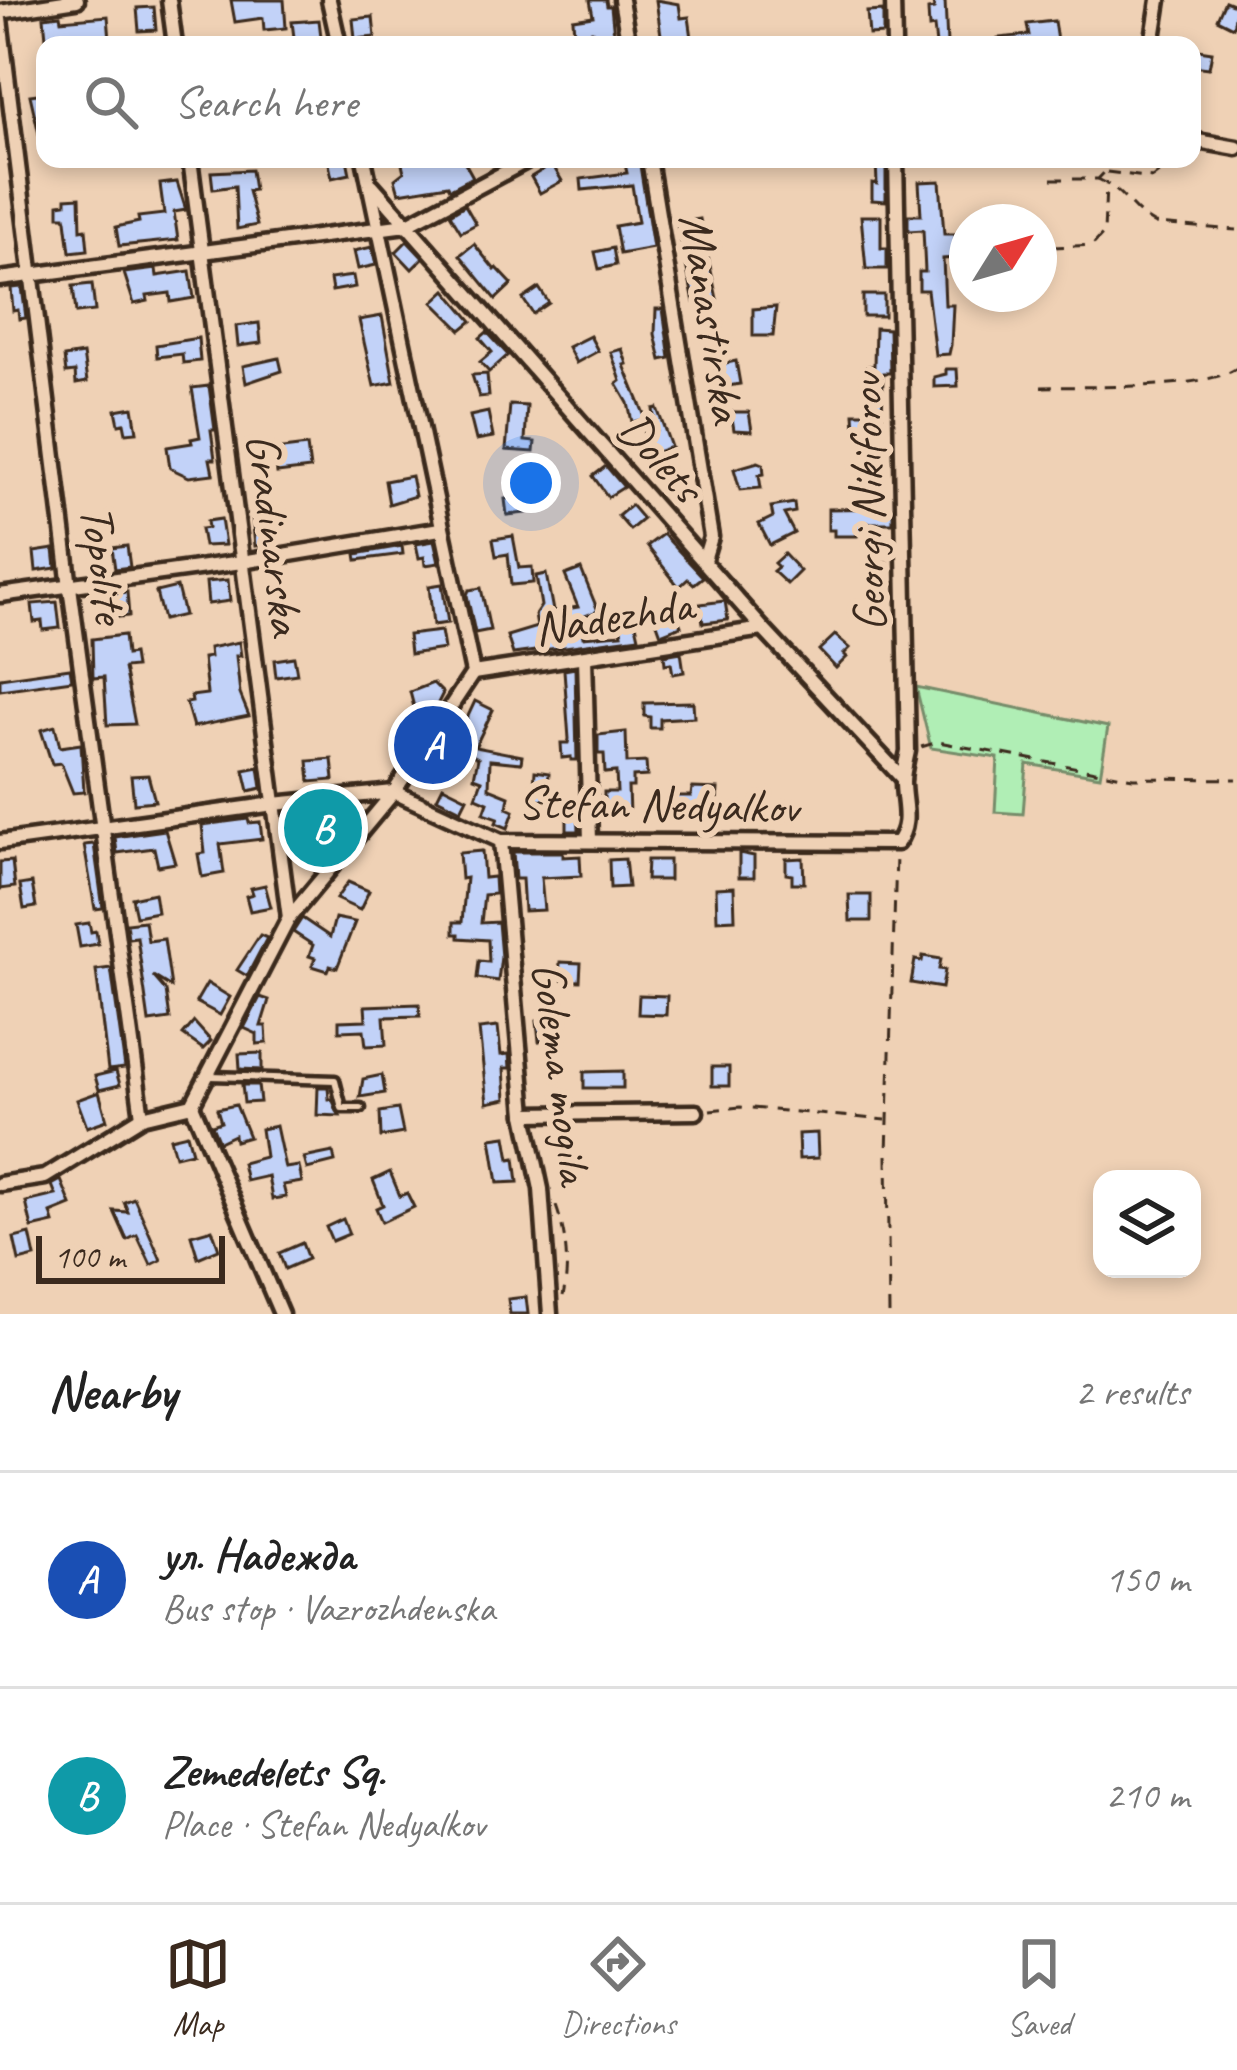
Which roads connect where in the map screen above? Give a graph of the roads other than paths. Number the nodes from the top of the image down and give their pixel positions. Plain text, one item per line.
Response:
1 (77, 0) edge
2 (170, 0) edge
3 (329, 0) edge
4 (621, 0) edge
5 (893, 0) edge
6 (1159, 0) edge
7 (0, 16) edge
8 (174, 36) edge
9 (337, 36) edge
10 (627, 36) edge
11 (894, 36) edge
12 (1153, 36) edge
13 (1201, 142) edge
14 (1237, 148) edge
15 (191, 168) edge
16 (366, 168) edge
17 (513, 168) edge
18 (650, 168) edge
19 (896, 168) edge
20 (369, 181) junction
21 (406, 225) junction
22 (378, 226) junction
23 (201, 250) junction
24 (33, 274) junction
25 (0, 280) edge
26 (440, 530) junction
27 (704, 560) junction
28 (242, 562) junction
29 (70, 587) junction
30 (0, 595) edge
31 (764, 629) junction
32 (585, 657) junction
33 (473, 673) junction
34 (903, 779) junction
35 (394, 792) junction
36 (274, 803) junction
37 (102, 828) junction
38 (501, 841) junction
39 (590, 841) junction
40 (0, 842) edge
41 (897, 843) joint
42 (289, 919) junction
43 (208, 1075) junction
44 (192, 1105) junction
45 (361, 1108) dead end
46 (696, 1112) road end
47 (525, 1114) junction
48 (142, 1117) junction
49 (0, 1184) edge
50 (555, 1308) edge
51 (281, 1314) edge

1 - 7 street
2 - 8 street
3 - 9 street
4 - 10 street
5 - 11 street
6 - 12 street
7 - 24 street, Topolite
13 - 14 street
15 - 23 street, Gradinarska
16 - 20 street
17 - 21 street
18 - 27 street, Manastirska
19 - 34 street, Georgi Nikiforov
20 - 21 street, Dolets
20 - 22 street
21 - 22 street
21 - 27 street, Dolets
22 - 23 street
22 - 26 street
23 - 24 street
23 - 28 street, Gradinarska
24 - 25 street
24 - 29 street, Topolite
26 - 28 street
26 - 33 street
27 - 31 street, Dolets
28 - 29 street
28 - 36 street, Gradinarska
29 - 30 street
29 - 37 street, Topolite
31 - 32 street, Nadezhda
31 - 34 street, Dolets
32 - 33 street, Nadezhda
32 - 39 street
33 - 35 street
34 - 41 street, Georgi Nikiforov
35 - 36 street, Stefan Nedyalkov
35 - 38 street, Stefan Nedyalkov
35 - 42 street
36 - 37 street, Stefan Nedyalkov
36 - 42 street, Gradinarska
37 - 40 street, Stefan Nedyalkov
37 - 48 street, Topolite
38 - 39 street, Stefan Nedyalkov
38 - 47 street, Golema mogila
39 - 41 street, Stefan Nedyalkov
42 - 43 street
43 - 44 street
43 - 45 lane
44 - 48 street
44 - 51 street
46 - 47 street
47 - 50 street, Golema mogila
48 - 49 street

